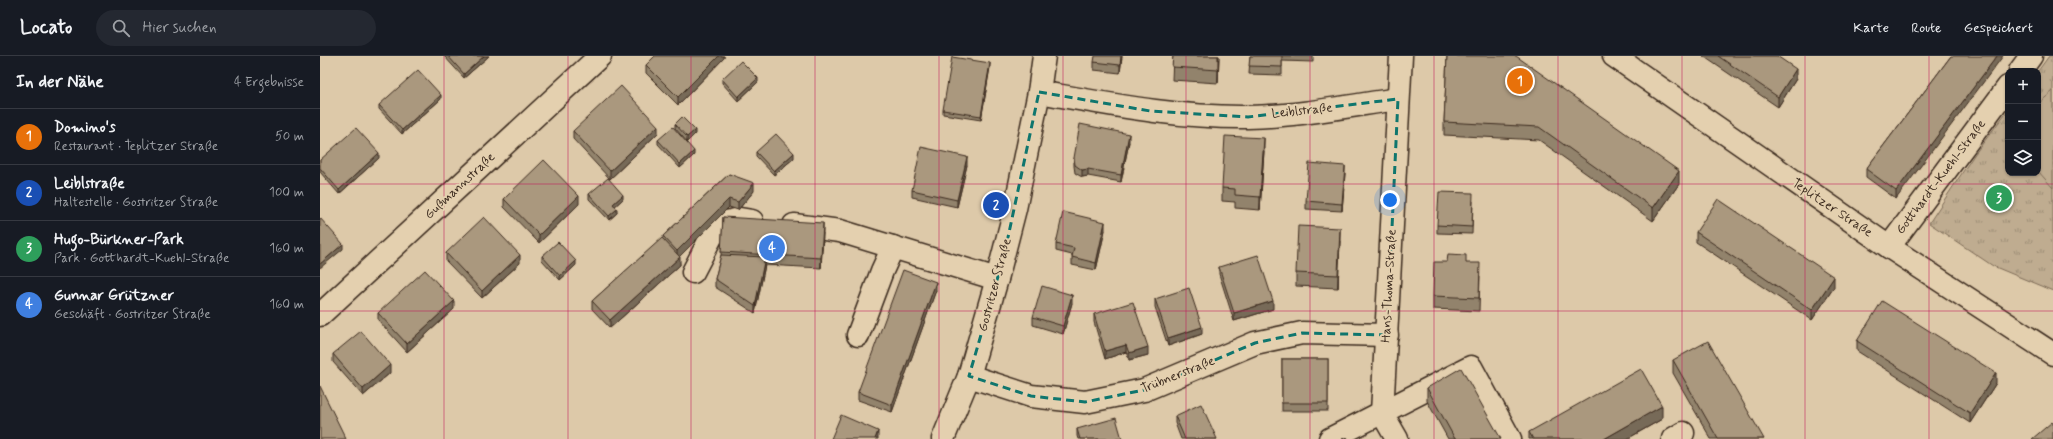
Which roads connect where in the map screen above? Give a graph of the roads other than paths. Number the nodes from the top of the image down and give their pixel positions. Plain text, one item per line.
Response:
1 (600, 56) edge
2 (1044, 56) edge
3 (1401, 56) edge
4 (1614, 56) edge
5 (2031, 56) edge
6 (2022, 68) edge
7 (2005, 91) edge
8 (1040, 92) junction
9 (1398, 99) junction
10 (893, 247) junction
11 (1889, 247) junction
12 (693, 272) dead end
13 (998, 280) junction
14 (320, 316) edge
15 (858, 335) dead end
16 (1387, 335) junction
17 (2053, 354) edge
18 (969, 376) junction
19 (1382, 413) junction
20 (943, 439) edge
21 (1330, 439) edge
22 (1397, 439) edge
23 (1510, 439) edge

1 - 14 street, Gußmannstraße
2 - 8 street, Gostritzer Straße
3 - 9 street, Hans-Thoma-Straße
4 - 11 street, Teplitzer Straße
5 - 6 street
7 - 11 street, Gotthardt-Kuehl-Straße
8 - 9 street, Leiblstraße
8 - 13 street, Gostritzer Straße
9 - 16 street, Hans-Thoma-Straße
10 - 12 street
10 - 13 street
10 - 15 street
11 - 17 street, Teplitzer Straße
13 - 18 street, Gostritzer Straße
16 - 18 street, Trübnerstraße
16 - 19 street, Hans-Thoma-Straße
18 - 20 street, Gostritzer Straße
19 - 21 street
19 - 22 street
19 - 23 street

